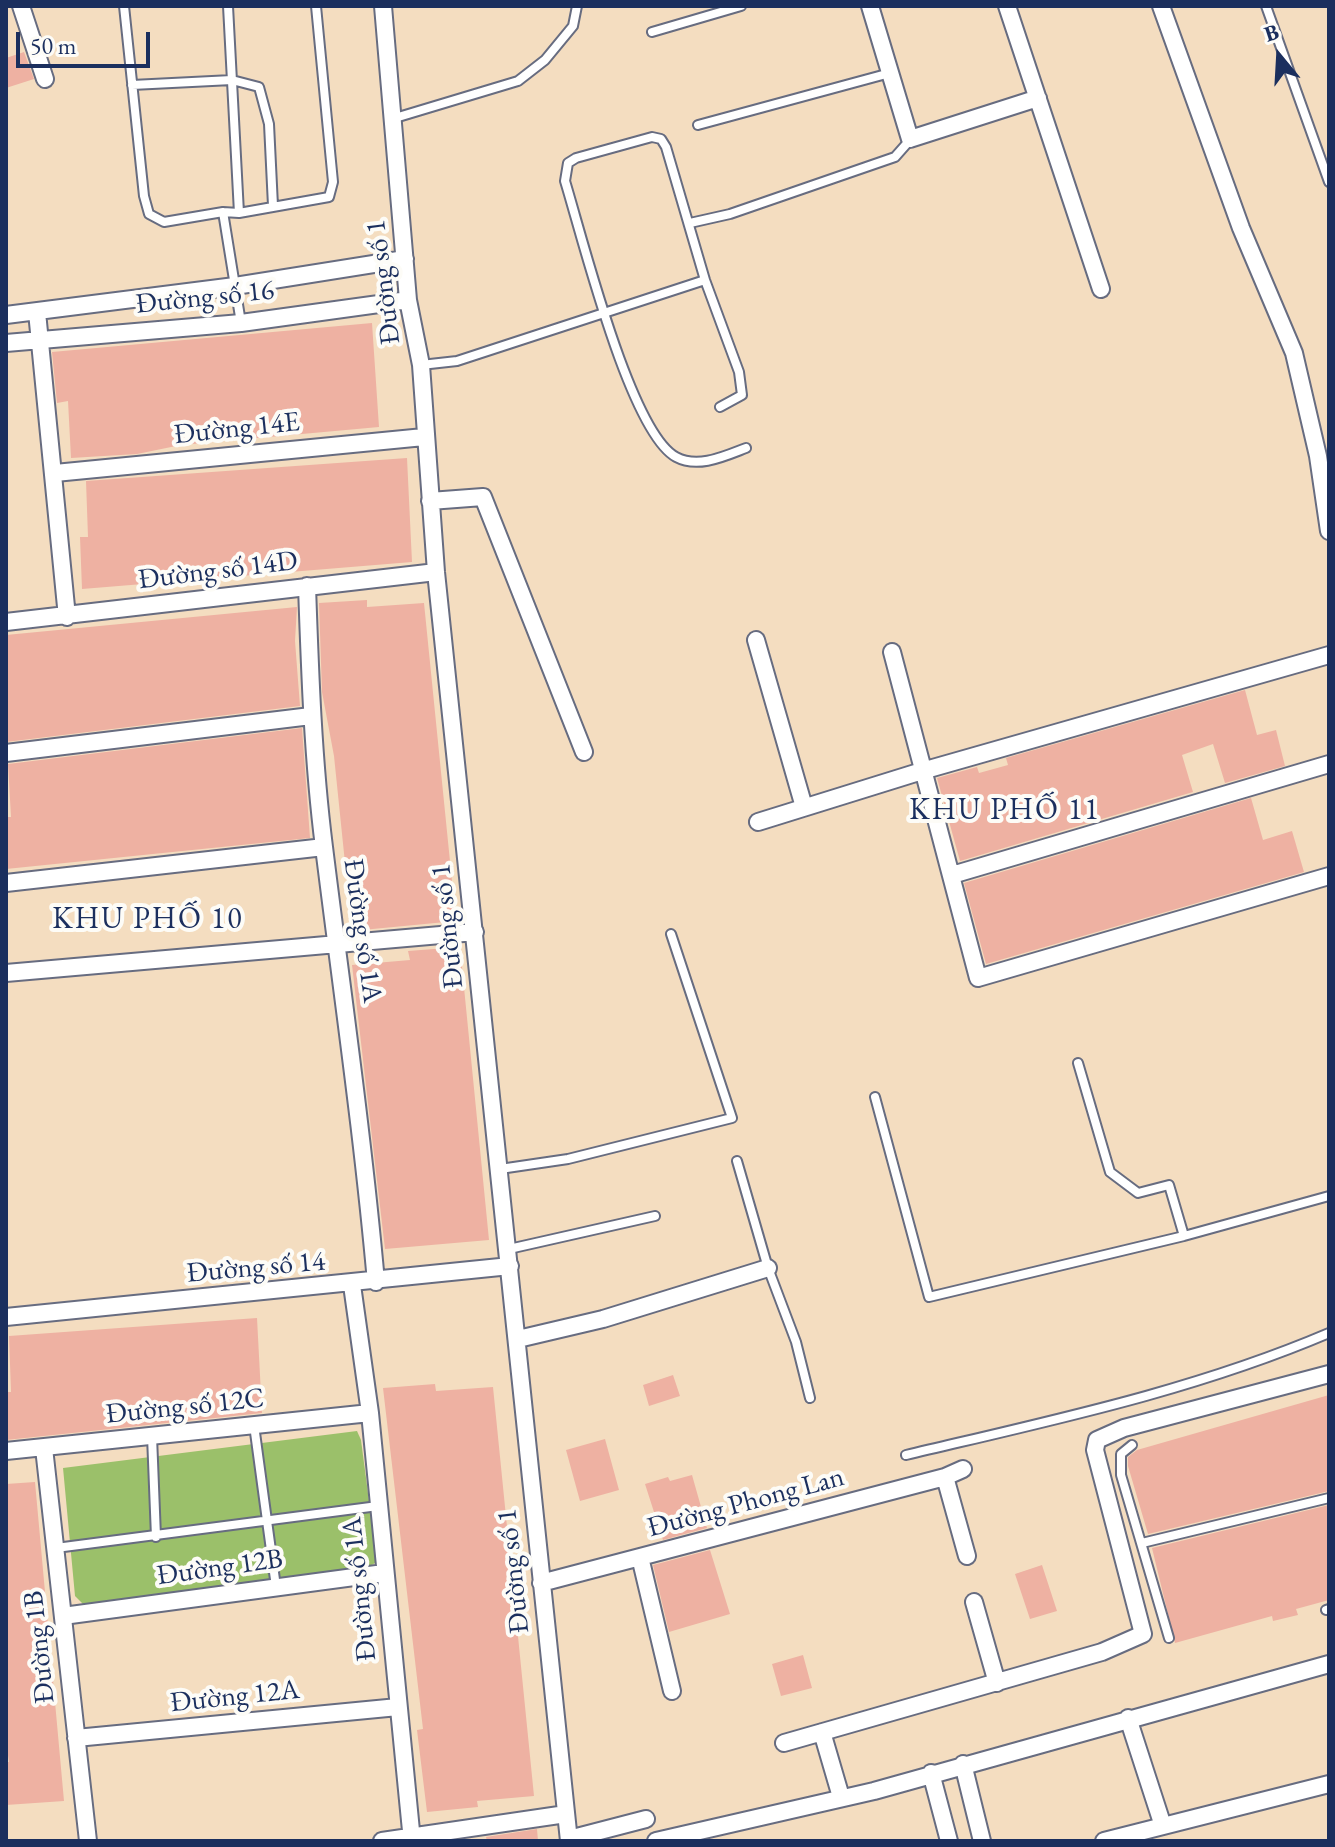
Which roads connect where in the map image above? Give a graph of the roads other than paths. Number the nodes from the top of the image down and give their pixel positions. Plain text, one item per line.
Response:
1 (21, 6) edge
2 (124, 6) edge
3 (228, 6) edge
4 (316, 6) edge
5 (383, 6) edge
6 (577, 6) edge
7 (741, 6) edge
8 (870, 6) edge
9 (1007, 6) edge
10 (1161, 6) edge
11 (1266, 6) edge
12 (652, 32) dead end
13 (890, 73) junction
14 (45, 79) dead end
15 (232, 80) junction
16 (132, 85) junction
17 (1038, 98) junction
18 (395, 118) junction
19 (698, 125) dead end
20 (910, 139) junction
21 (1329, 182) edge
22 (273, 206) junction
23 (223, 212) junction
24 (239, 213) junction
25 (690, 223) junction
26 (405, 259) junction
27 (705, 280) junction
28 (235, 286) junction
29 (1101, 289) dead end
30 (408, 300) junction
31 (37, 312) junction
32 (605, 313) junction
33 (6, 315) edge
34 (241, 323) junction
35 (41, 340) junction
36 (6, 343) edge
37 (421, 365) junction
38 (720, 407) dead end
39 (424, 437) junction
40 (746, 448) dead end
41 (55, 473) junction
42 (430, 501) junction
43 (1329, 531) edge
44 (436, 572) junction
45 (307, 586) junction
46 (67, 617) junction
47 (6, 622) edge
48 (756, 640) dead end
49 (892, 652) dead end
50 (1329, 655) edge
51 (311, 716) junction
52 (584, 752) dead end
53 (6, 753) edge
54 (1329, 764) edge
55 (922, 771) junction
56 (804, 807) junction
57 (758, 822) dead end
58 (324, 847) junction
59 (952, 875) junction
60 (1329, 876) edge
61 (6, 883) edge
62 (475, 932) junction
63 (671, 934) dead end
64 (339, 943) junction
65 (6, 973) edge
66 (1078, 1063) dead end
67 (875, 1097) dead end
68 (737, 1161) dead end
69 (500, 1169) junction
70 (1329, 1196) edge
71 (655, 1216) dead end
72 (1184, 1236) junction
73 (509, 1249) junction
74 (510, 1266) junction
75 (768, 1268) junction
76 (376, 1282) junction
77 (352, 1285) junction
78 (6, 1317) edge
79 (1329, 1333) edge
80 (518, 1339) junction
81 (1329, 1374) edge
82 (810, 1398) dead end
83 (370, 1413) junction
84 (254, 1425) junction
85 (152, 1436) junction
86 (1132, 1445) dead end
87 (44, 1448) junction
88 (6, 1451) edge
89 (906, 1455) dead end
90 (963, 1469) dead end
91 (945, 1477) junction
92 (1329, 1498) edge
93 (378, 1506) junction
94 (268, 1523) junction
95 (156, 1537) junction
96 (1142, 1543) junction
97 (56, 1548) junction
98 (967, 1556) dead end
99 (640, 1557) junction
100 (384, 1573) junction
101 (541, 1583) junction
102 (276, 1587) junction
103 (974, 1602) dead end
104 (63, 1616) junction
105 (1169, 1638) dead end
106 (1329, 1664) edge
107 (997, 1683) junction
108 (672, 1691) dead end
109 (398, 1707) junction
110 (1128, 1718) junction
111 (822, 1732) junction
112 (76, 1738) junction
113 (784, 1743) dead end
114 (963, 1764) junction
115 (931, 1773) junction
116 (1329, 1784) edge
117 (841, 1797) junction
118 (566, 1814) junction
119 (646, 1819) dead end
120 (1163, 1826) junction
121 (412, 1839) edge
122 (569, 1840) edge
123 (88, 1841) edge
124 (382, 1841) edge
125 (656, 1841) edge
126 (949, 1841) edge
127 (982, 1841) edge
128 (1104, 1841) edge

1 - 14 street
2 - 16 lane
3 - 15 lane
4 - 22 lane
5 - 18 street, Đường số 1
6 - 18 lane
7 - 12 lane
8 - 13 street
9 - 17 street
10 - 43 street
11 - 21 lane
13 - 19 lane
13 - 20 street
15 - 16 lane
15 - 22 lane
15 - 24 lane
16 - 23 lane
17 - 20 street
17 - 29 street
18 - 26 street, Đường số 1
20 - 25 lane
22 - 24 lane
23 - 24 lane
23 - 28 lane
25 - 27 lane
25 - 32 lane
26 - 28 street, Đường số 16
26 - 30 street, Đường số 1
27 - 32 lane
27 - 38 lane
28 - 31 street, Đường số 16
28 - 34 lane
30 - 34 street, Đường số 16
30 - 37 street, Đường số 1
31 - 33 street, Đường số 16
31 - 35 street
32 - 37 lane
32 - 40 lane
34 - 35 street, Đường số 16
35 - 36 street, Đường số 16
35 - 41 street
37 - 39 street, Đường số 1
39 - 41 street, Đường 14E
39 - 42 street, Đường số 1
41 - 46 street
42 - 44 street, Đường số 1
42 - 52 street
44 - 45 street, Đường số 14D
44 - 62 street, Đường số 1
45 - 46 street, Đường số 14D
45 - 51 street, Đường số 1A
46 - 47 street, Đường số 14D
48 - 56 street
49 - 55 street
50 - 55 street
51 - 53 street
51 - 58 street, Đường số 1A
54 - 59 street
55 - 56 street
55 - 59 street
56 - 57 street
58 - 61 street
58 - 64 street, Đường số 1A
59 - 60 street
62 - 64 street
62 - 69 street, Đường số 1
63 - 69 lane
64 - 65 street
64 - 76 street, Đường số 1A
66 - 72 lane
67 - 72 lane
68 - 75 lane
69 - 73 street, Đường số 1
70 - 72 lane
71 - 73 lane
73 - 74 street, Đường số 1
74 - 76 street, Đường số 14
74 - 80 street, Đường số 1
75 - 80 street
75 - 82 lane
76 - 77 street, Đường số 14
77 - 78 street, Đường số 14
77 - 83 street, Đường số 1A
79 - 89 lane
80 - 101 street, Đường số 1
81 - 107 street
83 - 84 street, Đường số 12C
83 - 93 street, Đường số 1A
84 - 85 street, Đường số 12C
84 - 94 lane
85 - 87 street, Đường số 12C
85 - 95 lane
86 - 96 lane
87 - 88 street, Đường số 12C
87 - 97 street, Đường 1B
90 - 91 street, Đường Phong Lan
91 - 98 street
91 - 99 street, Đường Phong Lan
92 - 96 lane
93 - 94 lane
93 - 100 street, Đường số 1A
94 - 95 lane
94 - 102 lane
95 - 97 lane
96 - 105 lane
97 - 104 street, Đường 1B
99 - 101 street, Đường Phong Lan
99 - 108 street
100 - 102 street, Đường 12B
100 - 109 street, Đường số 1A
101 - 118 street, Đường số 1
102 - 104 street, Đường 12B
103 - 107 street
104 - 112 street, Đường 1B
106 - 110 street
107 - 111 street
109 - 112 street, Đường 12A
109 - 121 street, Đường số 1A
110 - 114 street
110 - 120 street
111 - 113 street
111 - 117 street
112 - 123 street, Đường 1B
114 - 115 street
114 - 127 street
115 - 117 street
115 - 126 street
116 - 120 street
117 - 125 street
118 - 121 street
118 - 122 street, Đường số 1
119 - 122 street
120 - 128 street
121 - 124 street

